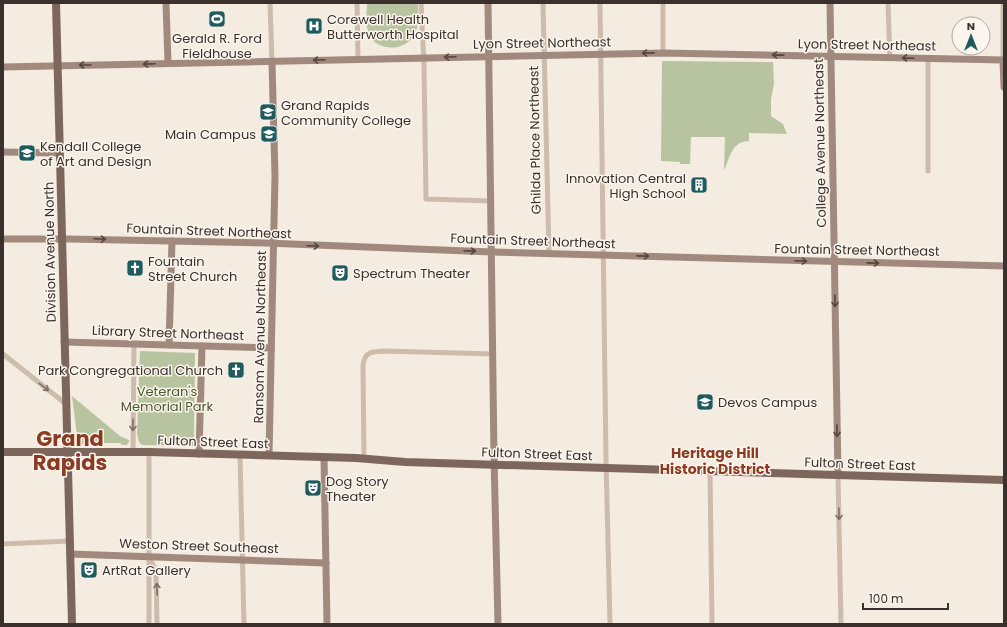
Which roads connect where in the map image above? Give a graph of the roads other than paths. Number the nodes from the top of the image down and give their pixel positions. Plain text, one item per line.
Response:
1 (56, 3) edge
2 (166, 3) edge
3 (270, 3) edge
4 (357, 3) edge
5 (421, 3) edge
6 (488, 3) edge
7 (543, 3) edge
8 (600, 3) edge
9 (663, 3) edge
10 (830, 3) edge
11 (888, 3) edge
12 (1003, 3) edge
13 (663, 53) junction
14 (602, 54) junction
15 (489, 56) junction
16 (544, 56) junction
17 (831, 56) junction
18 (423, 58) junction
19 (890, 58) junction
20 (928, 58) junction
21 (358, 59) junction
22 (1004, 60) edge
23 (272, 62) junction
24 (168, 63) junction
25 (57, 66) junction
26 (3, 67) edge
27 (1004, 86) edge
28 (3, 152) edge
29 (59, 153) junction
30 (928, 171) dead end
31 (491, 201) junction
32 (3, 239) edge
33 (61, 239) junction
34 (172, 241) junction
35 (274, 244) junction
36 (492, 252) junction
37 (549, 253) junction
38 (604, 255) junction
39 (834, 262) junction
40 (1004, 266) edge
41 (64, 342) junction
42 (134, 344) junction
43 (169, 345) junction
44 (202, 346) junction
45 (271, 348) junction
46 (3, 354) edge
47 (493, 354) junction
48 (67, 404) junction
49 (3, 452) edge
50 (69, 452) junction
51 (133, 452) junction
52 (149, 452) junction
53 (199, 454) junction
54 (240, 455) junction
55 (269, 456) junction
56 (324, 457) junction
57 (364, 459) junction
58 (494, 465) junction
59 (606, 468) junction
60 (710, 471) junction
61 (838, 475) junction
62 (1004, 480) edge
63 (70, 541) junction
64 (3, 544) edge
65 (70, 554) junction
66 (149, 557) junction
67 (243, 560) junction
68 (326, 562) junction
69 (72, 624) edge
70 (149, 624) edge
71 (158, 624) edge
72 (244, 624) edge
73 (327, 624) edge
74 (498, 624) edge
75 (610, 624) edge
76 (712, 624) edge
77 (841, 624) edge

1 - 25 main road, Division Avenue North
2 - 24 street
3 - 23 street, Ransom Avenue Northeast
4 - 21 street
5 - 18 street
6 - 15 street
7 - 16 street, Ghilda Place Northeast
8 - 14 street
9 - 13 street
10 - 17 street, College Avenue Northeast
11 - 19 street
12 - 22 street
13 -> 14 street, Lyon Street Northeast
17 -> 13 street, Lyon Street Northeast
14 - 16 street, Lyon Street Northeast
14 - 38 street
15 - 16 street, Lyon Street Northeast
15 -> 18 street, Lyon Street Northeast
15 - 31 street
16 - 37 street, Ghilda Place Northeast
17 - 19 street, Lyon Street Northeast
17 - 39 street, College Avenue Northeast
18 - 21 street, Lyon Street Northeast
18 - 31 street
20 -> 19 street, Lyon Street Northeast
20 - 22 street, Lyon Street Northeast
20 - 30 street
21 -> 23 street, Lyon Street Northeast
22 - 27 street
23 - 24 street, Lyon Street Northeast
23 - 35 street, Ransom Avenue Northeast
24 -> 25 street, Lyon Street Northeast
25 - 26 street, Lyon Street Northeast
25 - 29 main road, Division Avenue North
28 - 29 street
29 - 33 main road, Division Avenue North
31 - 36 street
32 - 33 street, Fountain Street Northeast
33 -> 34 street, Fountain Street Northeast
33 - 41 main road, Division Avenue North
34 - 35 street, Fountain Street Northeast
34 - 43 street
35 -> 36 street, Fountain Street Northeast
35 - 45 street, Ransom Avenue Northeast
36 - 37 street, Fountain Street Northeast
36 - 47 street
37 - 38 street, Fountain Street Northeast
38 -> 39 street, Fountain Street Northeast
38 - 59 street
39 -> 40 street, Fountain Street Northeast
39 -> 61 street, College Avenue Northeast
41 - 42 street, Library Street Northeast
41 - 48 main road, Division Avenue North
42 - 43 street, Library Street Northeast
42 -> 51 street
43 - 44 street, Library Street Northeast
44 - 45 street, Library Street Northeast
44 - 53 street
45 - 55 street, Ransom Avenue Northeast
46 -> 48 street
47 - 57 street
47 - 58 street
48 - 50 main road, Division Avenue North
49 - 50 main road, Fulton Street East
50 - 51 main road, Fulton Street East
50 - 63 main road, Division Avenue North
51 - 52 main road, Fulton Street East
52 - 53 main road, Fulton Street East
52 - 66 street
53 - 54 main road, Fulton Street East
54 - 55 main road, Fulton Street East
54 - 67 street
55 - 56 main road, Fulton Street East
56 - 57 main road, Fulton Street East
56 - 68 street
57 - 58 main road, Fulton Street East
58 - 59 main road, Fulton Street East
58 - 74 street
59 - 60 main road, Fulton Street East
59 - 75 street
60 - 61 main road, Fulton Street East
60 - 76 street
61 - 62 main road, Fulton Street East
61 -> 77 street
63 - 64 street
63 - 65 main road, Division Avenue North
65 - 66 street, Weston Street Southeast
65 - 69 main road, Division Avenue North
66 - 67 street, Weston Street Southeast
66 - 70 street
71 -> 66 street
67 - 68 street, Weston Street Southeast
67 - 72 street
68 - 73 street

